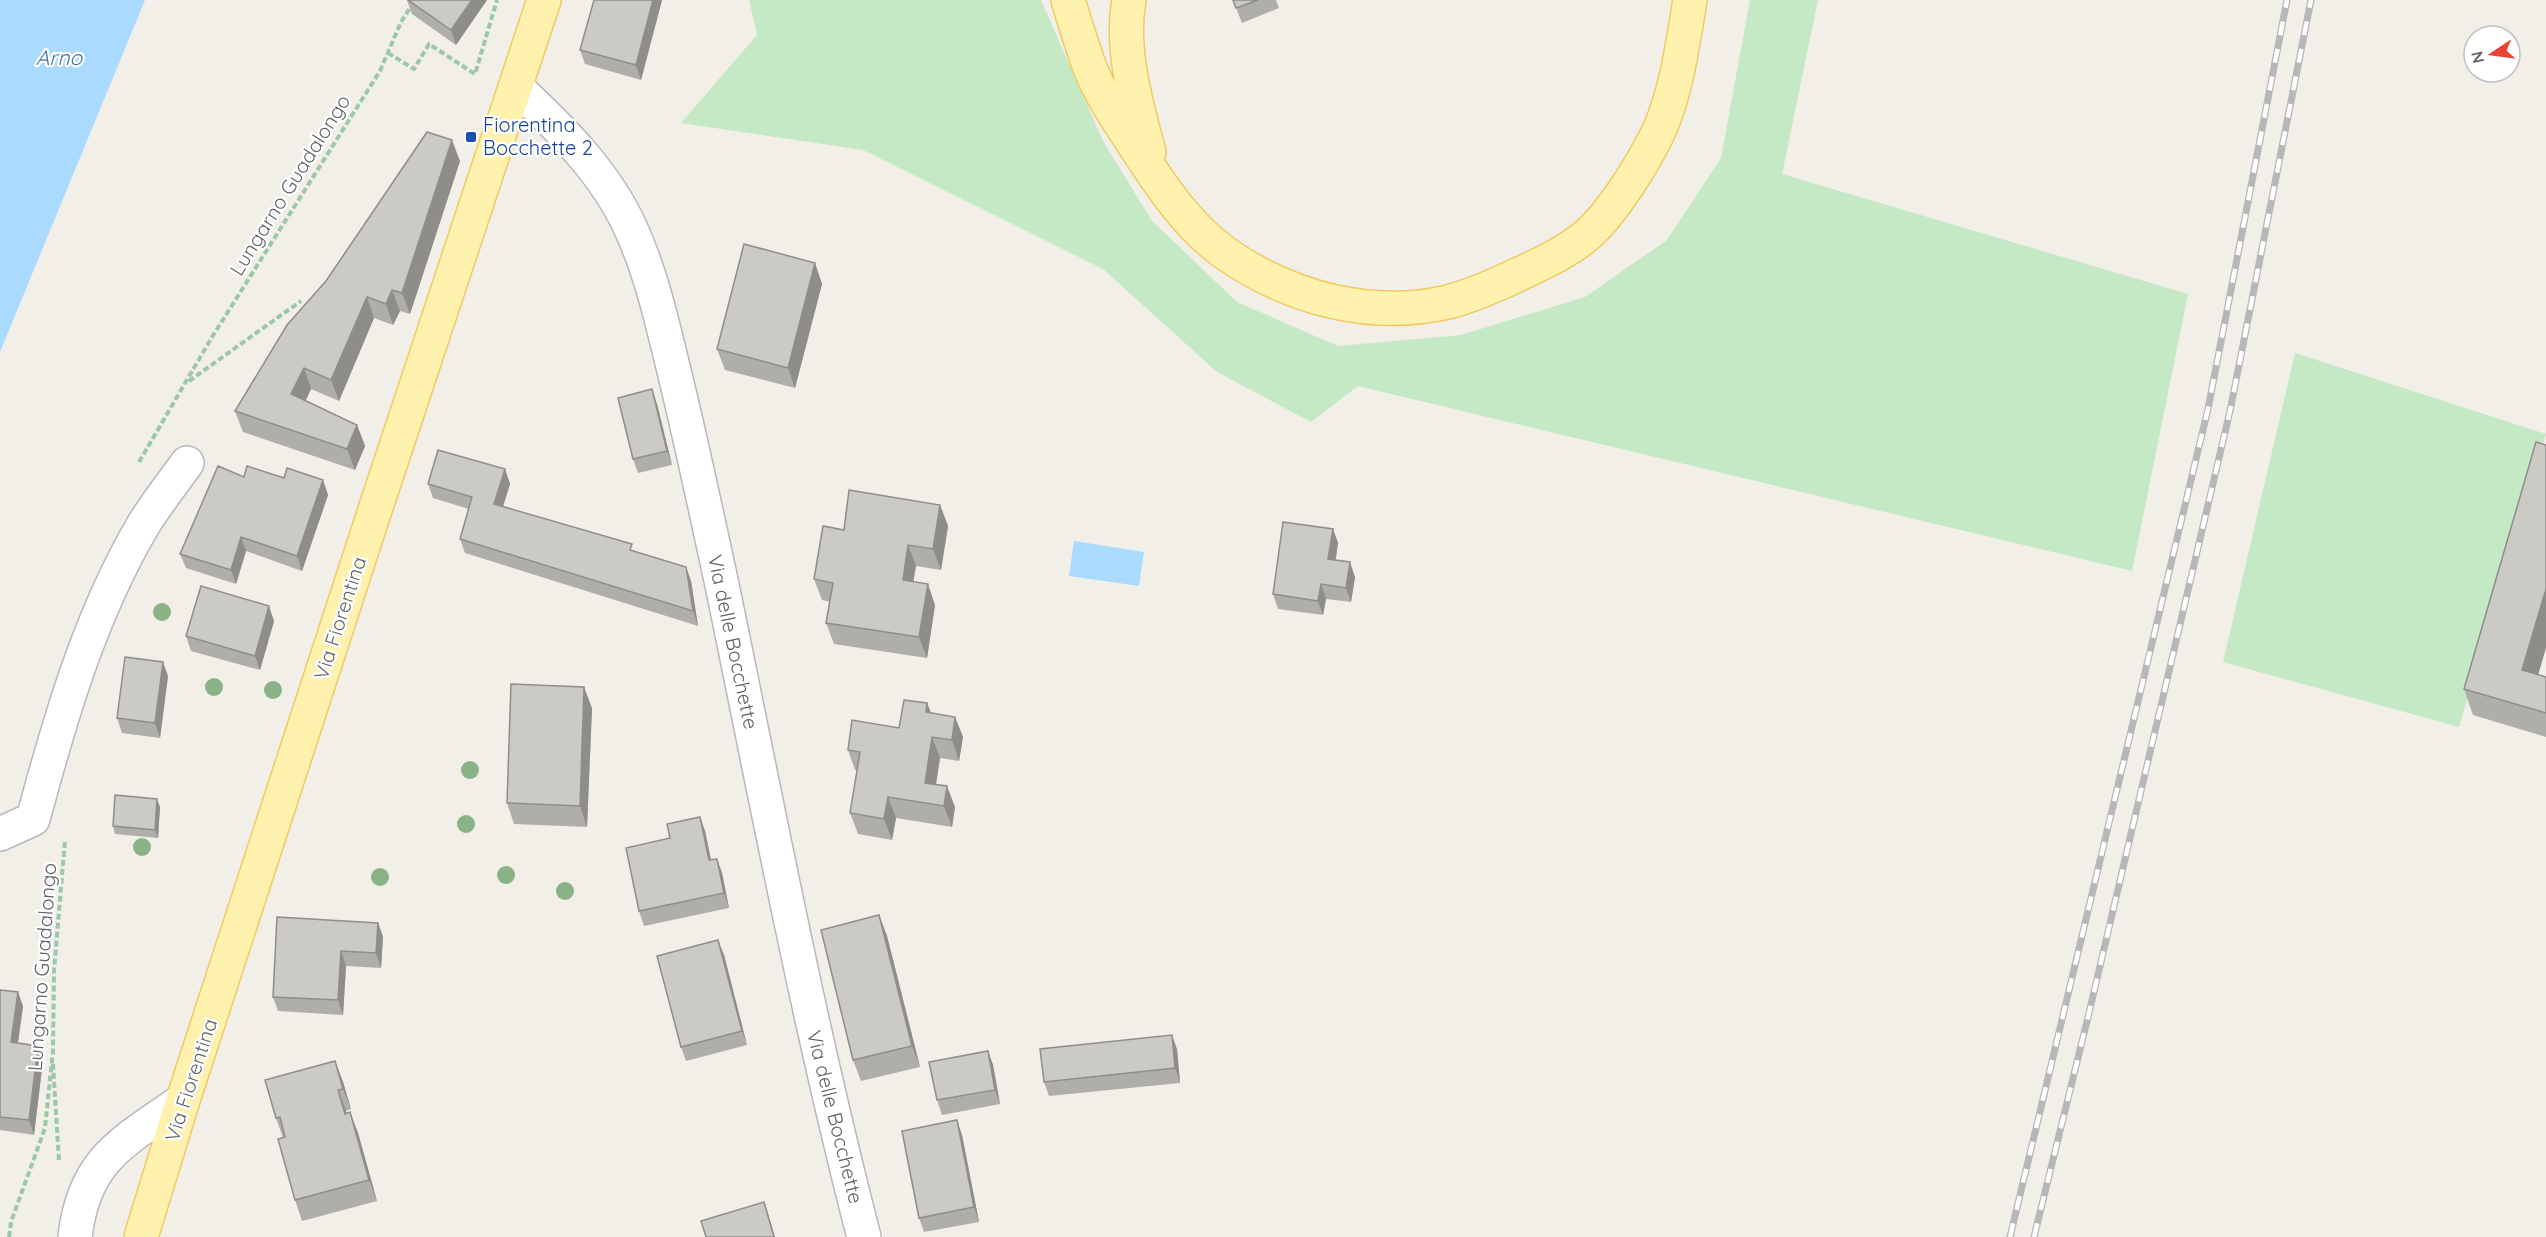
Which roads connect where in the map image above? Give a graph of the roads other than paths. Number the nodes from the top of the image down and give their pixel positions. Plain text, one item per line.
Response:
1 (544, 0) edge
2 (1068, 0) edge
3 (1129, 0) edge
4 (1690, 0) edge
5 (516, 87) junction
6 (1155, 177) junction
7 (187, 463) dead end
8 (0, 834) edge
9 (183, 1100) junction
10 (75, 1237) edge
11 (141, 1237) edge
12 (864, 1237) edge

1 - 5 main road, Via Fiorentina
2 - 6 main road
3 - 6 main road
4 - 6 main road
5 - 9 main road, Via Fiorentina
5 - 12 street, Via delle Bocchette
7 - 8 street
9 - 10 street
9 - 11 main road, Via Fiorentina

